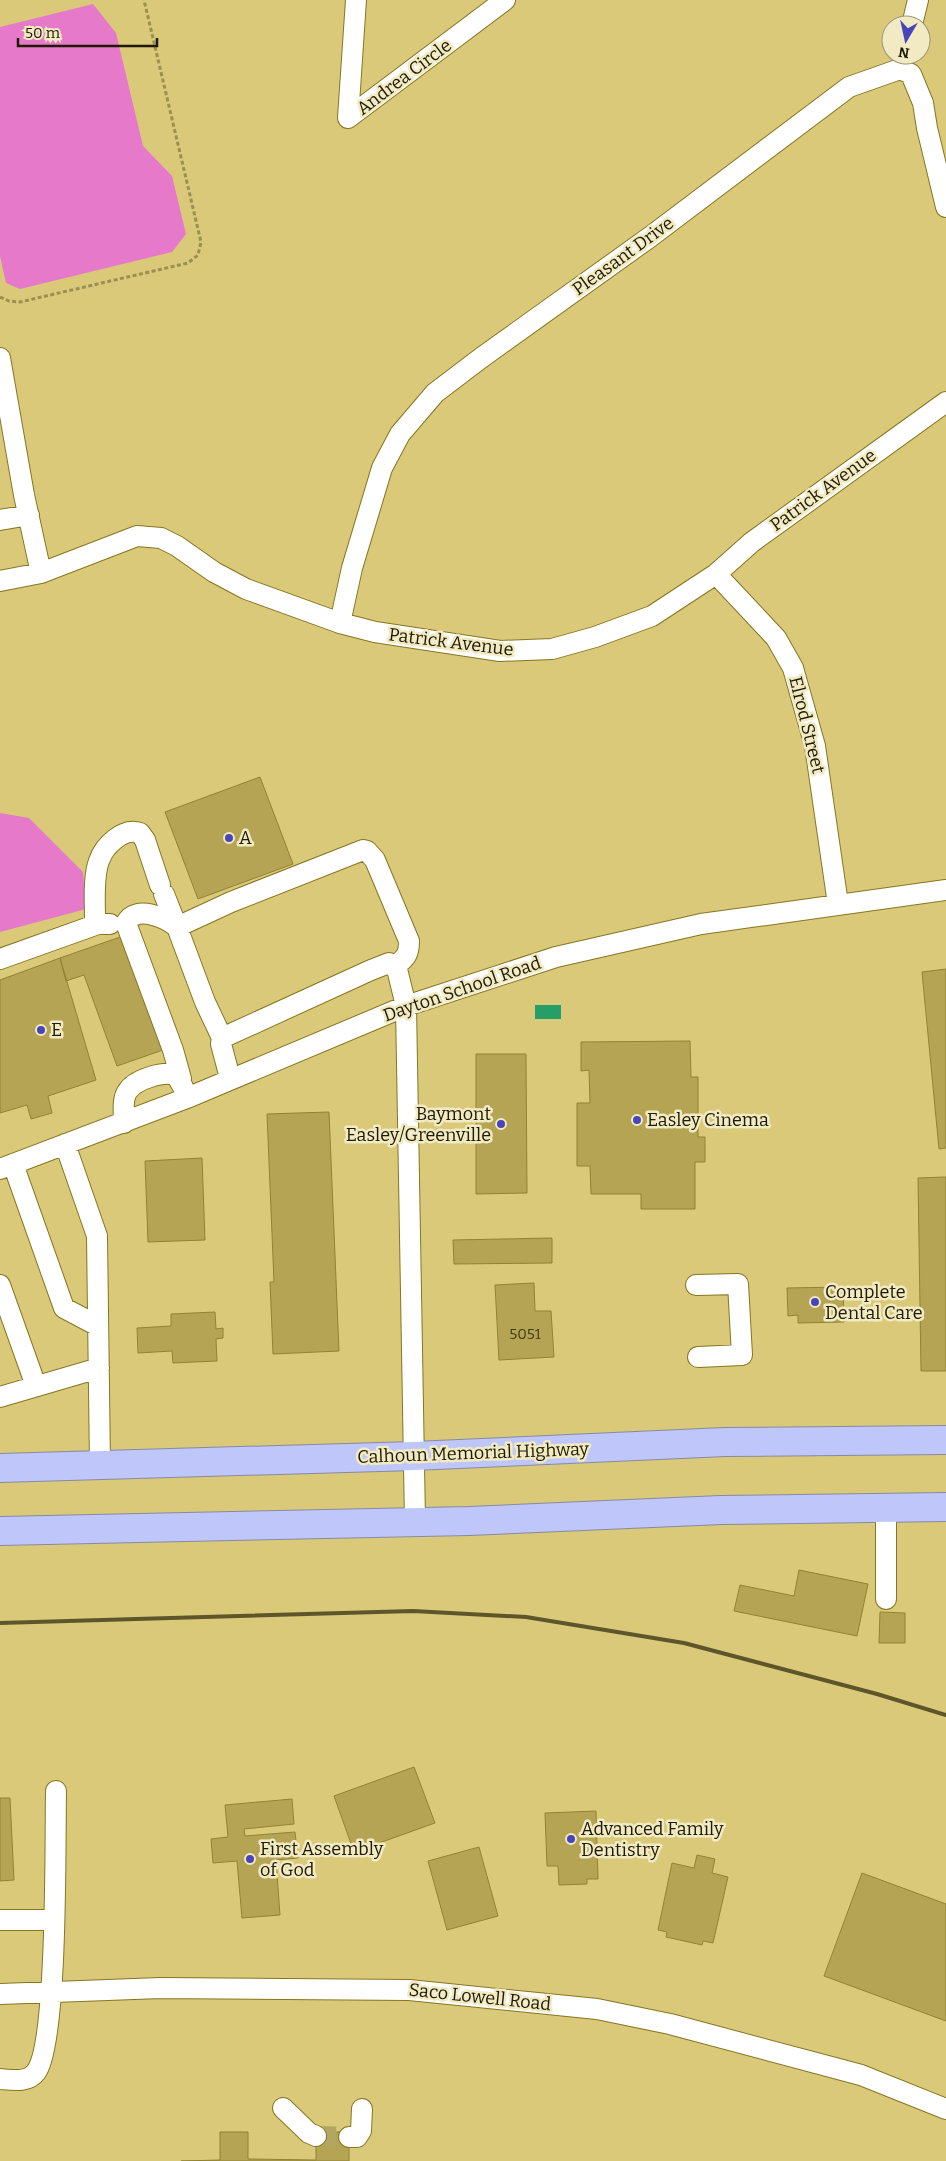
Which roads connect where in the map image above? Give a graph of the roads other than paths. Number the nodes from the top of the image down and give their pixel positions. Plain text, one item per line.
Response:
1 (356, 0) edge
2 (505, 0) edge
3 (918, 0) edge
4 (914, 15) edge
5 (896, 65) edge
6 (904, 65) edge
7 (946, 207) edge
8 (0, 358) edge
9 (946, 402) edge
10 (28, 515) junction
11 (0, 520) edge
12 (41, 573) junction
13 (716, 574) junction
14 (0, 581) edge
15 (340, 623) junction
16 (946, 890) edge
17 (838, 904) junction
18 (110, 923) junction
19 (177, 927) junction
20 (0, 958) edge
21 (396, 965) junction
22 (406, 1006) junction
23 (222, 1038) junction
24 (230, 1078) junction
25 (181, 1079) junction
26 (187, 1098) junction
27 (124, 1123) junction
28 (65, 1144) junction
29 (6, 1166) edge
30 (0, 1285) edge
31 (696, 1285) dead end
32 (98, 1326) junction
33 (698, 1357) dead end
34 (98, 1368) junction
35 (36, 1386) junction
36 (0, 1397) edge
37 (946, 1440) edge
38 (414, 1456) junction
39 (100, 1465) junction
40 (0, 1468) edge
41 (946, 1507) edge
42 (886, 1508) junction
43 (415, 1522) junction
44 (0, 1531) edge
45 (886, 1599) dead end
46 (56, 1791) dead end
47 (0, 1920) edge
48 (53, 1920) junction
49 (51, 1992) junction
50 (0, 1994) edge
51 (0, 2079) edge
52 (283, 2108) dead end
53 (362, 2109) dead end
54 (946, 2109) edge
55 (316, 2136) tunnel mouth
56 (349, 2137) dead end

1 - 2 street, Andrea Circle
3 - 4 street
5 - 15 street, Pleasant Drive
6 - 7 street, Pleasant Drive
8 - 10 street
9 - 13 street, Patrick Avenue
10 - 11 street
10 - 12 street
12 - 14 street, Patrick Avenue
12 - 15 street, Patrick Avenue
13 - 15 street, Patrick Avenue
13 - 17 street, Elrod Street
16 - 17 street, Dayton School Road
17 - 22 street, Dayton School Road
18 - 19 street
18 - 19 street
18 - 20 street
18 - 25 street
19 - 21 street
19 - 23 street
21 - 22 street
21 - 23 street
22 - 24 street, Dayton School Road
22 - 38 street
23 - 24 street
24 - 26 street, Dayton School Road
25 - 26 street
25 - 27 street
26 - 27 street, Dayton School Road
27 - 28 street, Dayton School Road
28 - 29 street, Dayton School Road
28 - 32 street
29 - 32 street
30 - 35 street
31 - 33 street
32 - 34 street
34 - 35 street
34 - 39 street
35 - 36 street
37 - 38 highway, Calhoun Memorial Highway
38 - 39 highway, Calhoun Memorial Highway
38 - 43 street
39 - 40 highway, Calhoun Memorial Highway
41 - 42 highway
42 - 43 highway
42 - 45 street
43 - 44 highway
46 - 48 street
47 - 48 street
48 - 49 street
49 - 50 street, Saco Lowell Road
49 - 51 street
49 - 54 street, Saco Lowell Road
52 - 55 street
53 - 56 street

